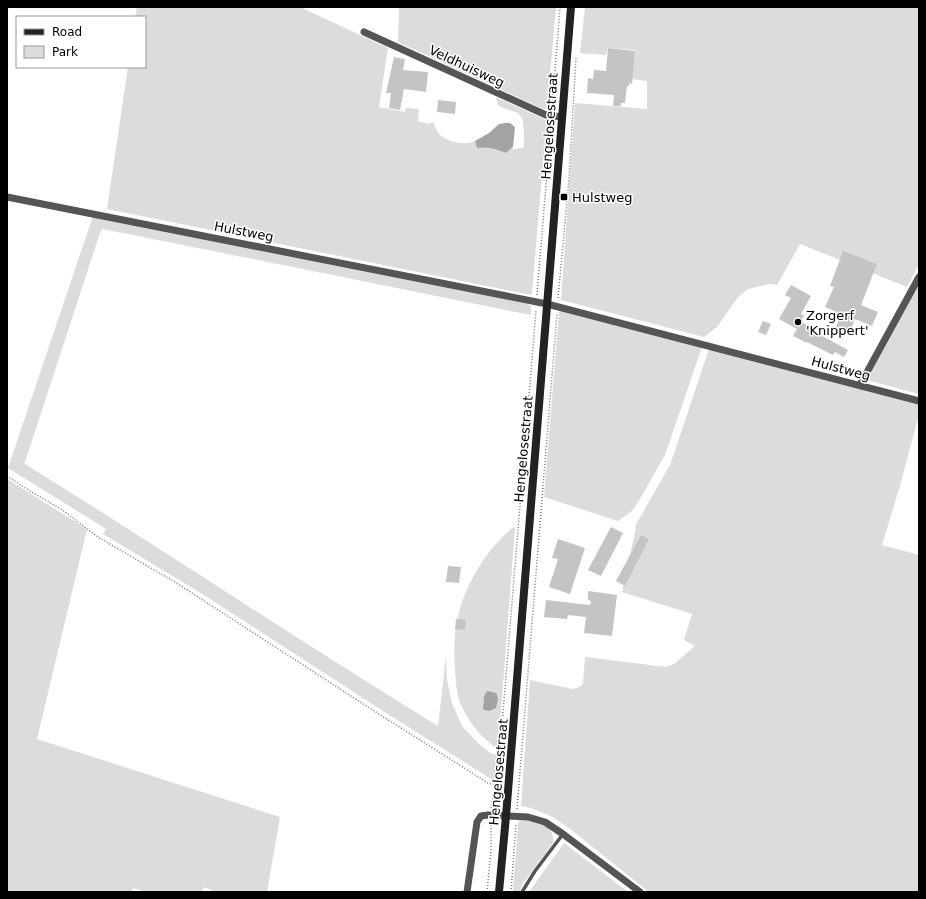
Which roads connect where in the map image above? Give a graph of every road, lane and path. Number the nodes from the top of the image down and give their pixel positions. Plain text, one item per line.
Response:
1 (560, 7) edge
2 (570, 7) edge
3 (364, 32) dead end
4 (576, 54) dead end
5 (551, 116) junction
6 (562, 117) junction
7 (7, 197) edge
8 (919, 277) edge
9 (536, 302) junction
10 (547, 304) junction
11 (557, 307) junction
12 (860, 385) junction
13 (919, 401) edge
14 (7, 476) edge
15 (497, 786) junction
16 (491, 815) junction
17 (506, 816) junction
18 (517, 816) junction
19 (564, 834) junction
20 (467, 892) edge
21 (487, 892) edge
22 (499, 892) edge
23 (511, 892) edge
24 (522, 892) edge
25 (640, 892) edge

1 - 5 path, Hengelosestraat
2 - 6 main road, Hengelosestraat
3 - 5 street, Veldhuisweg
4 - 11 path, Hengelosestraat
5 - 6 street, Veldhuisweg
5 - 9 path, Hengelosestraat
6 - 10 main road, Hengelosestraat
7 - 9 street, Hulstweg
8 - 12 street
9 - 10 street, Hulstweg
9 - 15 path, Hengelosestraat
10 - 11 street, Hulstweg
10 - 17 main road, Hengelosestraat
11 - 12 street, Hulstweg
11 - 18 path, Hengelosestraat
12 - 13 street, Hulstweg
14 - 15 path
15 - 16 path, Hengelosestraat
16 - 17 street
16 - 20 street
16 - 21 path, Hengelosestraat
17 - 18 street
17 - 22 main road, Hengelosestraat
18 - 19 street
18 - 23 path, Hengelosestraat
19 - 24 lane
19 - 25 street

